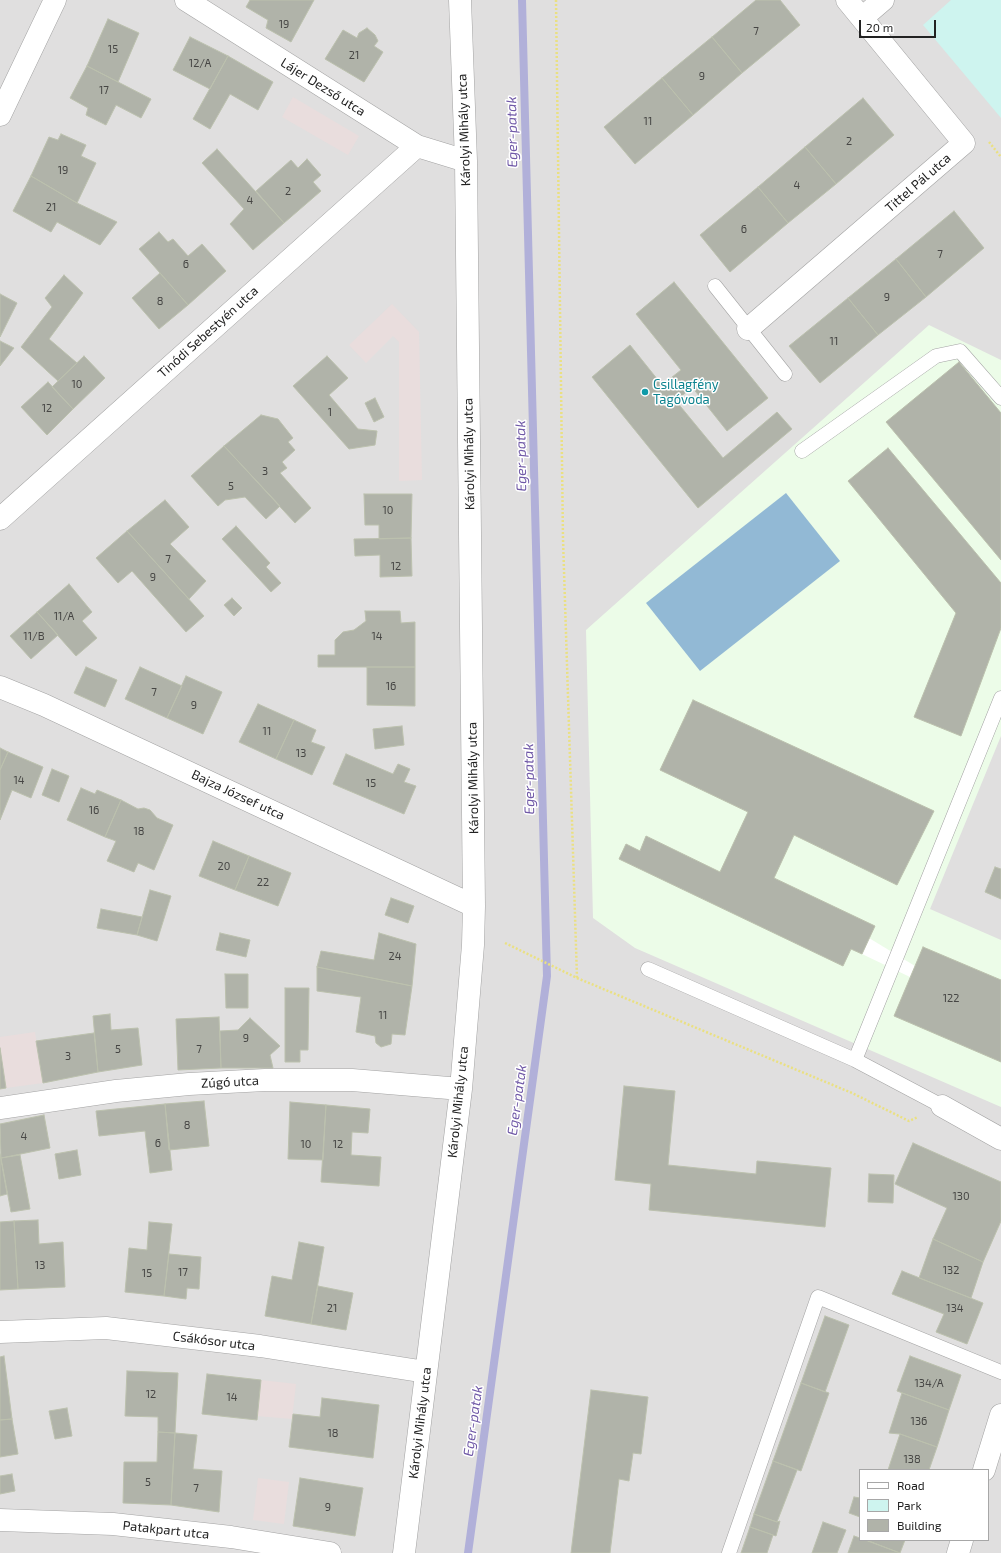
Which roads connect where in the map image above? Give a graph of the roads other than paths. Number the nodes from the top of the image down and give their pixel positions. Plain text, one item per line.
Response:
1 (55, 0) edge
2 (186, 0) edge
3 (460, 0) edge
4 (847, 0) edge
5 (883, 0) edge
6 (862, 18) junction
7 (0, 115) edge
8 (417, 146) junction
9 (466, 161) junction
10 (715, 286) dead end
11 (748, 329) junction
12 (785, 374) dead end
13 (1001, 398) edge
14 (802, 451) dead end
15 (0, 519) edge
16 (0, 688) edge
17 (1001, 698) edge
18 (474, 906) junction
19 (648, 968) dead end
20 (856, 1060) junction
21 (461, 1089) junction
22 (942, 1106) joint
23 (0, 1108) edge
24 (1001, 1139) edge
25 (0, 1332) edge
26 (426, 1372) junction
27 (1001, 1372) edge
28 (1001, 1415) edge
29 (984, 1469) edge
30 (0, 1520) edge
31 (962, 1541) edge
32 (330, 1553) edge
33 (404, 1553) edge
34 (729, 1553) edge
35 (958, 1553) edge

1 - 7 street
2 - 8 street, Lájer Dezső utca
3 - 9 street, Károlyi Mihály utca
4 - 6 street, Tittel Pál utca
5 - 6 street
6 - 11 street, Tittel Pál utca
8 - 9 street, Lájer Dezső utca
8 - 15 street, Tinódi Sebestyén utca
9 - 18 street, Károlyi Mihály utca
10 - 11 lane
11 - 12 lane
13 - 14 lane
16 - 18 street, Bajza József utca
17 - 20 lane
18 - 21 street, Károlyi Mihály utca
19 - 20 lane
20 - 22 lane
21 - 23 street, Zúgó utca
21 - 26 street, Károlyi Mihály utca
22 - 24 street
25 - 26 street, Csákósor utca
26 - 33 street, Károlyi Mihály utca
27 - 34 lane
28 - 29 street
30 - 32 street, Patakpart utca
31 - 35 street

